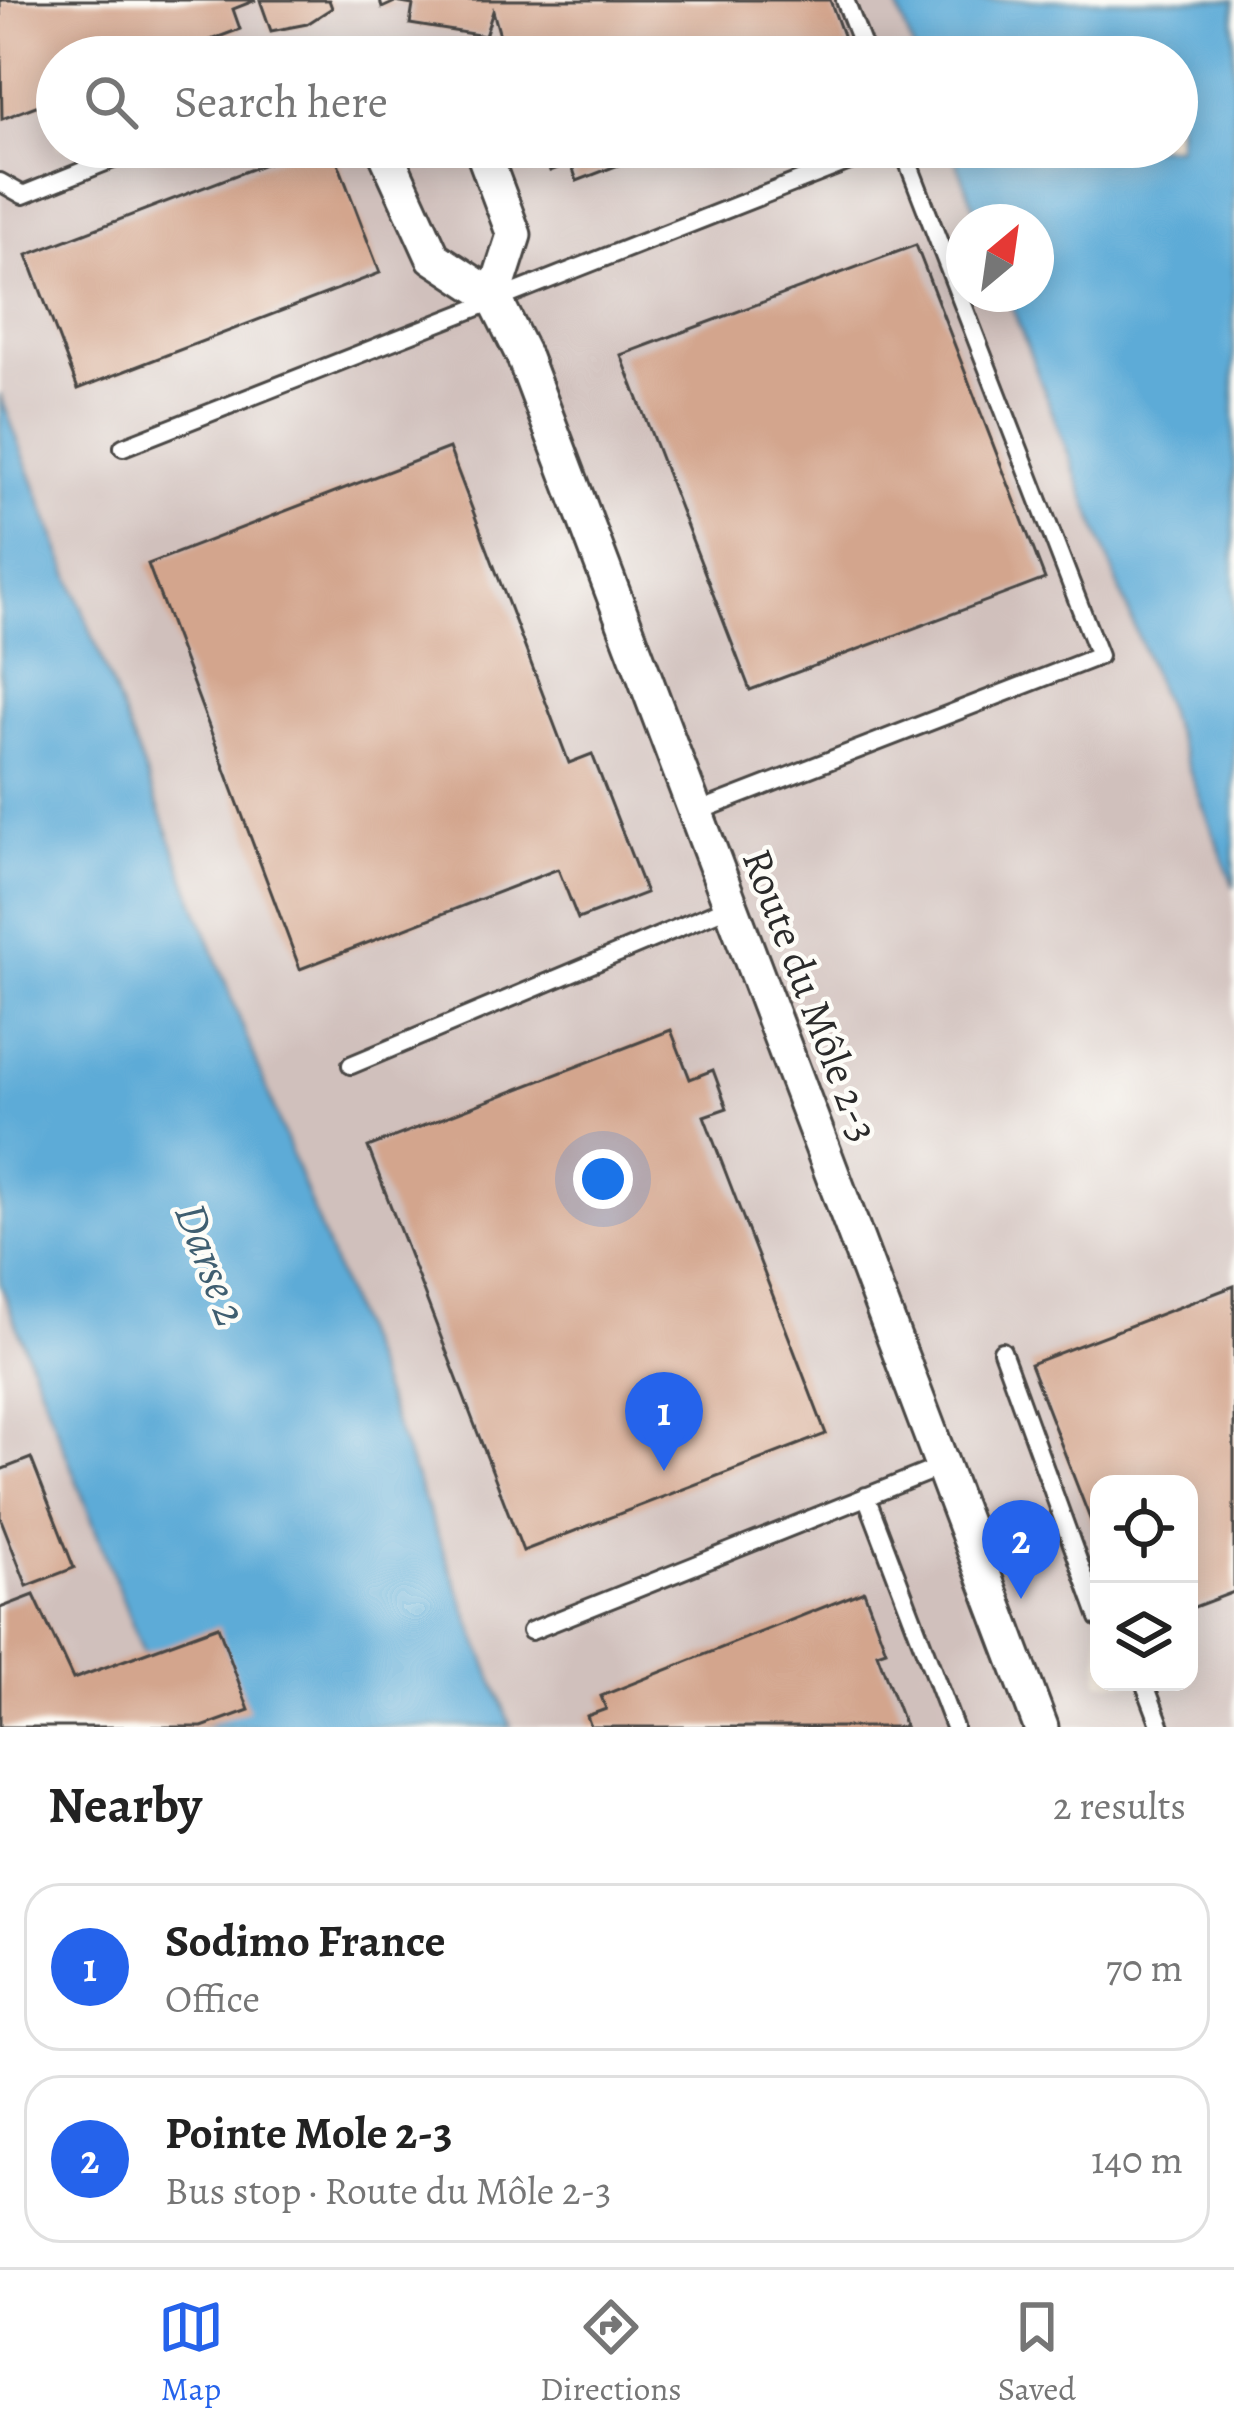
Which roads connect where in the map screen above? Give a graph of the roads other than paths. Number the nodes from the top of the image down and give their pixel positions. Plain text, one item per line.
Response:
1 (844, 0) edge
2 (859, 36) edge
3 (90, 168) edge
4 (393, 168) edge
5 (489, 168) edge
6 (830, 168) edge
7 (910, 168) edge
8 (0, 182) edge
9 (494, 297) junction
10 (124, 447) dead end
11 (693, 813) junction
12 (728, 907) junction
13 (351, 1065) dead end
14 (1002, 1351) dead end
15 (943, 1466) junction
16 (866, 1496) junction
17 (1090, 1593) edge
18 (531, 1631) dead end
19 (1147, 1691) edge
20 (954, 1727) edge
21 (1041, 1727) edge
22 (1161, 1727) edge

1 - 2 lane
3 - 8 lane
4 - 9 street
5 - 9 street
6 - 9 lane
7 - 11 lane
9 - 10 lane
9 - 11 street, Route du Môle 2-3
11 - 12 street, Route du Môle 2-3
12 - 13 lane
12 - 15 street, Route du Môle 2-3
14 - 17 lane
15 - 16 lane
15 - 21 street, Route du Môle 2-3
16 - 18 lane
16 - 20 lane
19 - 22 lane

